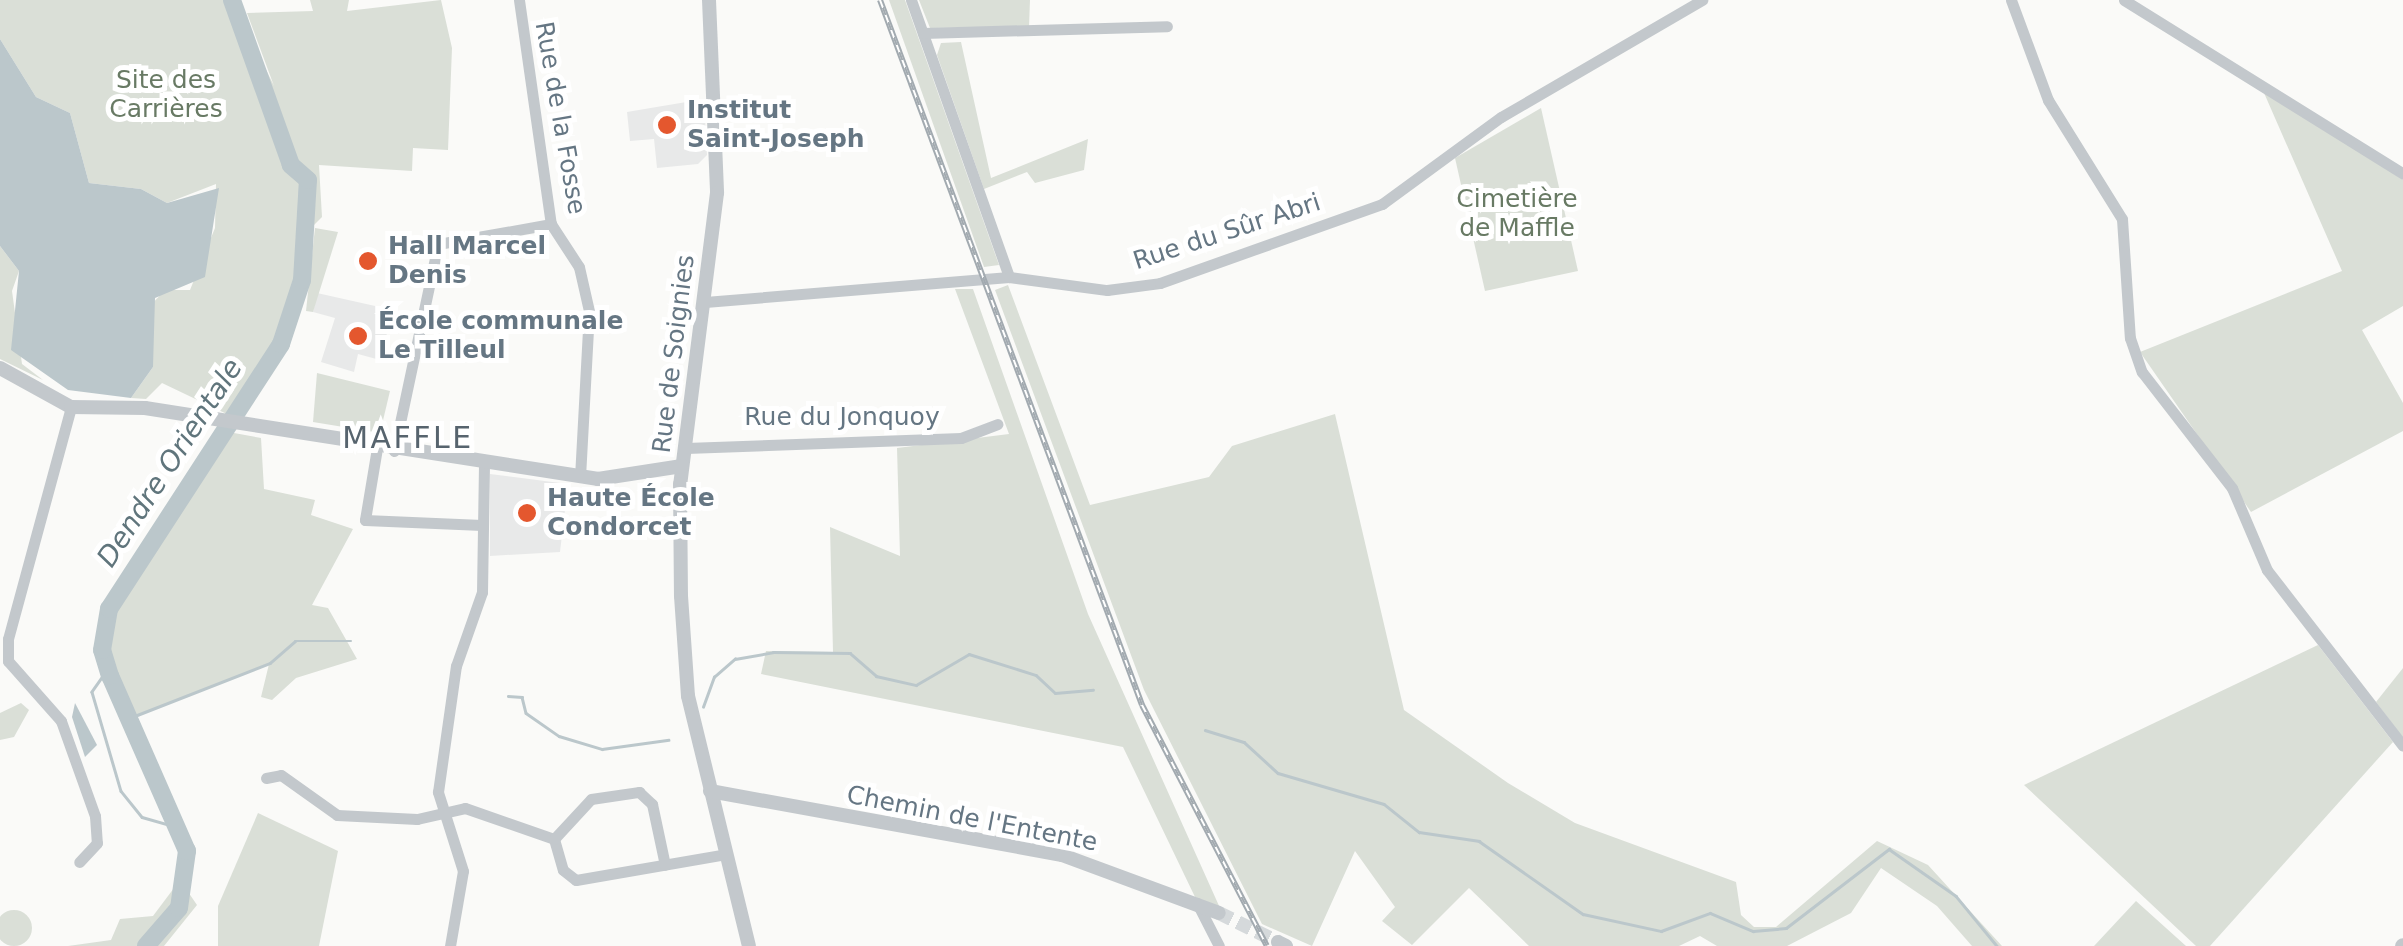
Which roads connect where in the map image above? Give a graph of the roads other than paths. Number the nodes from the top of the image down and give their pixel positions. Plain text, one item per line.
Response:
1 (520, 0) edge
2 (709, 0) edge
3 (911, 0) edge
4 (1702, 0) edge
5 (2011, 0) edge
6 (2124, 0) edge
7 (1167, 26) dead end
8 (923, 33) junction
9 (2403, 174) edge
10 (552, 224) junction
11 (1009, 277) junction
12 (705, 302) junction
13 (0, 368) edge
14 (71, 407) junction
15 (997, 424) dead end
16 (377, 448) junction
17 (686, 448) junction
18 (394, 451) junction
19 (484, 463) junction
20 (682, 466) junction
21 (580, 475) junction
22 (661, 476) junction
23 (680, 484) junction
24 (482, 525) junction
25 (2403, 746) edge
26 (266, 778) dead end
27 (710, 792) junction
28 (444, 810) junction
29 (554, 839) junction
30 (726, 854) junction
31 (79, 862) dead end
32 (665, 865) junction
33 (1197, 903) junction
34 (1219, 912) tunnel mouth
35 (450, 946) edge
36 (748, 946) edge
37 (1219, 946) edge

1 - 10 street, Rue de la Fosse
2 - 12 street, Rue de Soignies
3 - 8 street
4 - 11 street, Rue du Sûr Abri
5 - 25 street
6 - 9 street
7 - 8 street
8 - 11 street
10 - 18 street
10 - 21 street, Rue de la Fosse
11 - 12 street, Rue du Sûr Abri
12 - 17 street, Rue de Soignies
13 - 14 street
14 - 16 street
14 - 31 street
15 - 17 street, Rue du Jonquoy
16 - 18 street
16 - 24 street
17 - 20 street, Rue de Soignies
18 - 19 street
19 - 21 street
19 - 24 street
20 - 22 street
20 - 23 street, Rue de Soignies
21 - 22 street
22 - 23 street
23 - 27 street, Rue de Soignies
24 - 28 street
26 - 28 street
27 - 30 street, Rue de Soignies
27 - 33 street, Chemin de l'Entente
28 - 29 street
28 - 35 street
29 - 32 street
29 - 32 street
30 - 32 street
30 - 36 street, Rue de Soignies
33 - 34 street, Chemin de l'Entente
33 - 37 street

